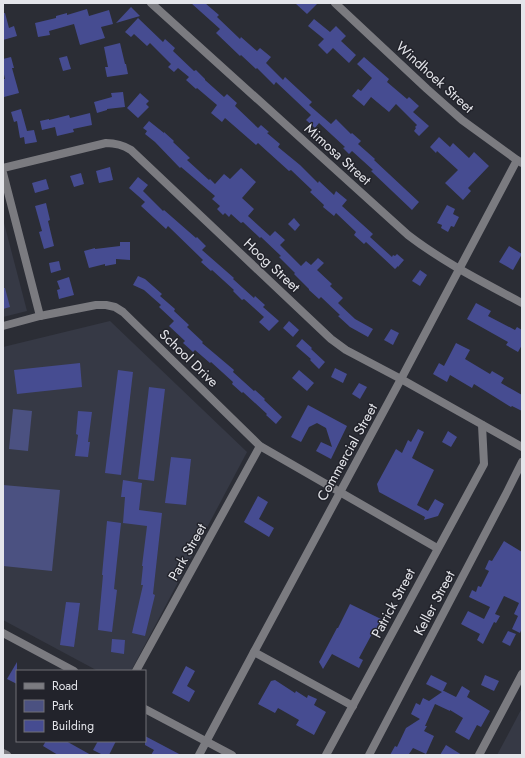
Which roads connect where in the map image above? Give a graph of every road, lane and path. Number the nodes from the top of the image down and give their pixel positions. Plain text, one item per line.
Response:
1 (151, 3) edge
2 (335, 3) edge
3 (519, 162) edge
4 (3, 168) edge
5 (3, 173) edge
6 (459, 269) junction
7 (522, 303) edge
8 (40, 316) junction
9 (3, 326) edge
10 (401, 379) junction
11 (482, 425) junction
12 (260, 446) junction
13 (522, 447) edge
14 (522, 462) edge
15 (340, 492) junction
16 (437, 548) junction
17 (3, 633) edge
18 (254, 652) junction
19 (72, 670) edge
20 (137, 670) edge
21 (522, 674) edge
22 (353, 706) junction
23 (146, 710) edge
24 (206, 742) junction
25 (3, 753) edge
26 (7, 755) edge
27 (199, 755) edge
28 (232, 755) edge
29 (326, 755) edge
30 (369, 755) edge
31 (479, 755) edge

1 - 6 street, Mimosa Street
2 - 3 street, Windhoek Street
3 - 6 street, Commercial Street
4 - 10 street, Hoog Street
5 - 8 street
6 - 7 street, Mimosa Street
6 - 10 street, Commercial Street
8 - 9 street, School Drive
8 - 12 street, School Drive
10 - 11 street, Hoog Street
10 - 15 street, Commercial Street
11 - 13 street, Hoog Street
11 - 16 street, Patrick Street
12 - 15 street, School Drive
12 - 20 street, Park Street
14 - 30 street, Keller Street
15 - 16 street, School Drive
15 - 18 street, Commercial Street
16 - 22 street, Patrick Street
17 - 19 street
18 - 22 street
18 - 24 street, Commercial Street
21 - 31 street
22 - 29 street, Patrick Street
23 - 24 street
24 - 27 street, Commercial Street
24 - 28 street
25 - 26 street

